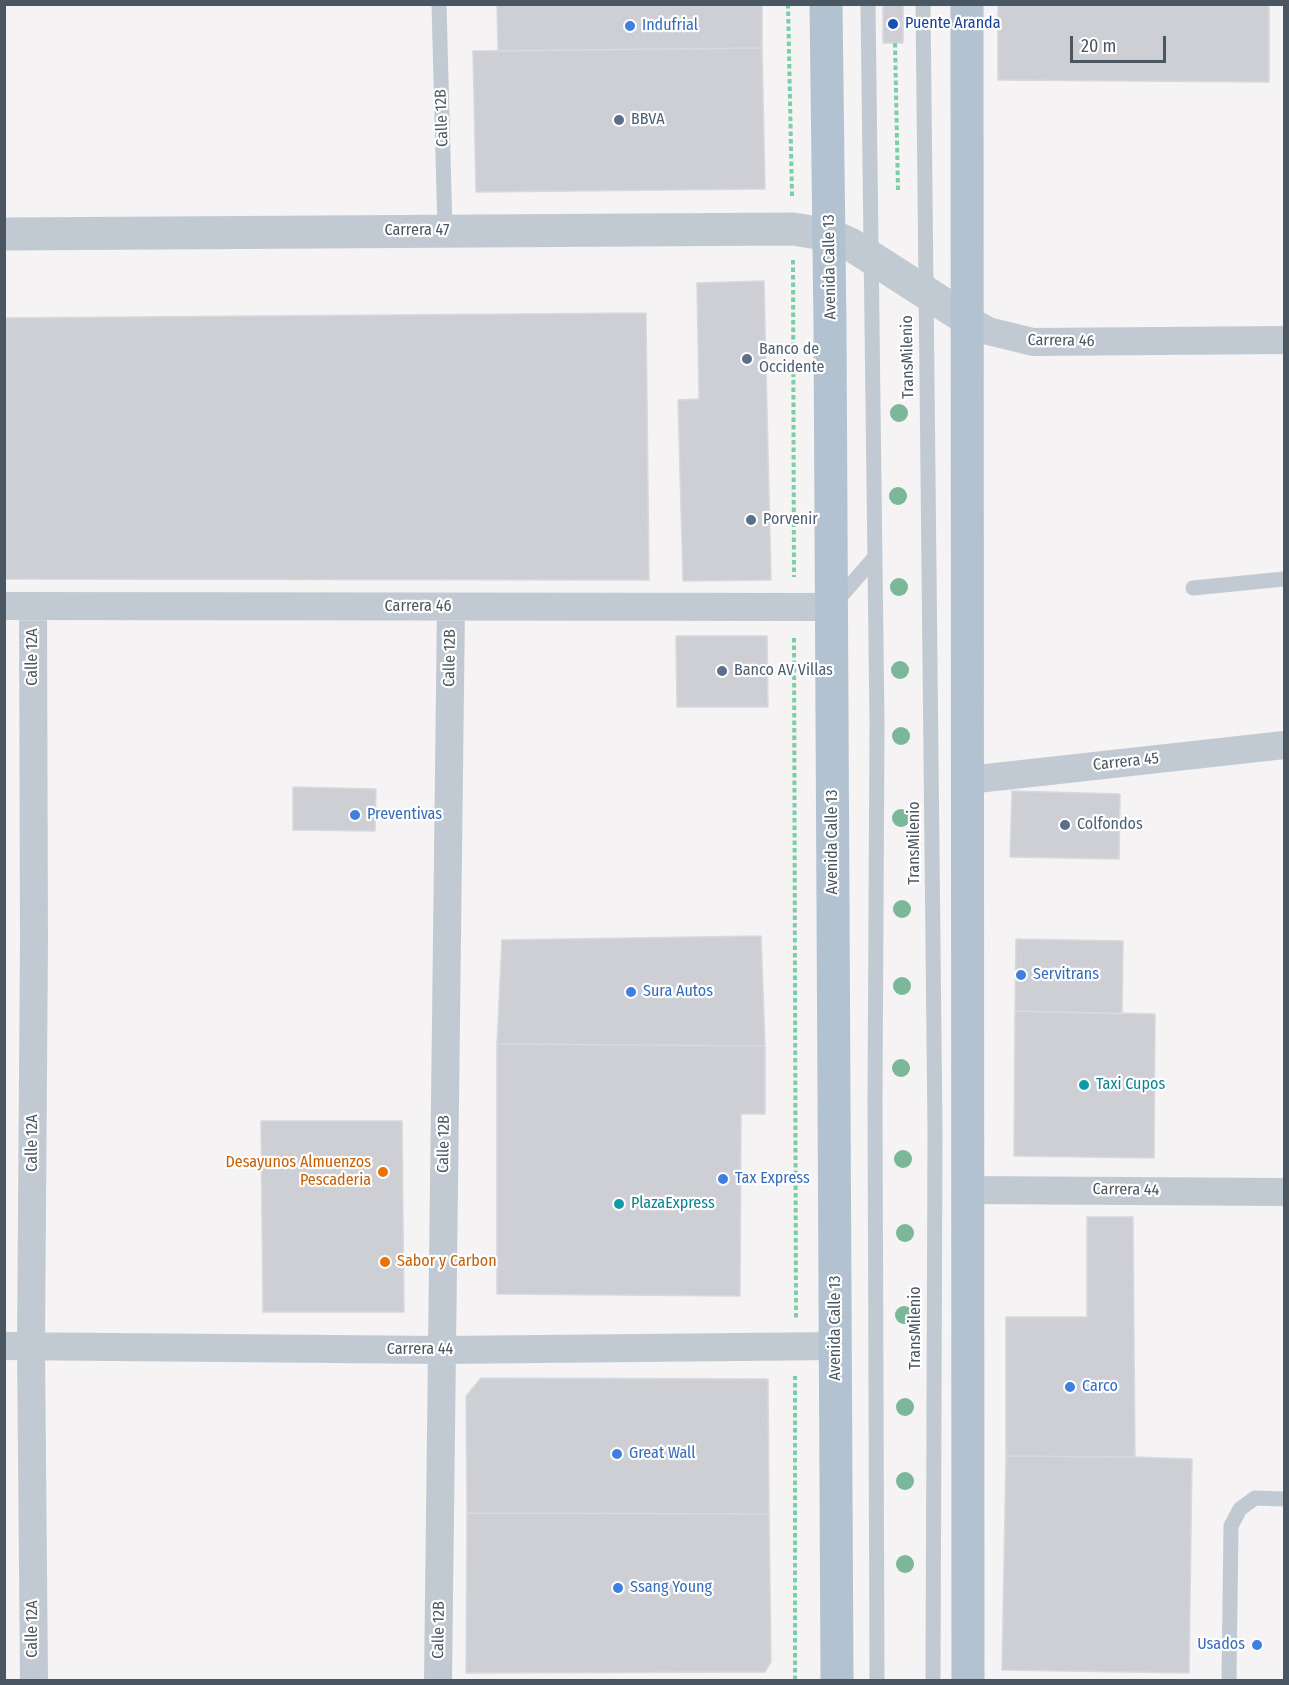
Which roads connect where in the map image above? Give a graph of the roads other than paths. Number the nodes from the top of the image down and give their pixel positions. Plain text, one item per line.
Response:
1 (439, 4) edge
2 (826, 4) edge
3 (868, 4) edge
4 (923, 4) edge
5 (967, 4) edge
6 (446, 231) junction
7 (4, 234) edge
8 (830, 235) junction
9 (871, 256) junction
10 (926, 292) junction
11 (967, 319) junction
12 (1284, 340) edge
13 (875, 557) junction
14 (1284, 579) edge
15 (1193, 588) dead end
16 (4, 606) edge
17 (33, 606) junction
18 (451, 607) junction
19 (832, 607) junction
20 (1284, 745) edge
21 (968, 780) junction
22 (968, 1190) junction
23 (1284, 1192) edge
24 (836, 1346) junction
25 (18, 1347) edge
26 (442, 1350) junction
27 (1284, 1499) edge
28 (33, 1680) edge
29 (438, 1680) edge
30 (837, 1680) edge
31 (877, 1680) edge
32 (933, 1680) edge
33 (968, 1680) edge
34 (1229, 1680) edge

1 - 6 lane, Calle 12B
2 - 8 main road, Avenida Calle 13
3 - 9 lane
4 - 10 lane, TransMilenio
5 - 11 main road
6 - 7 street, Carrera 47
6 - 8 street, Carrera 47
8 - 9 street, Carrera 46
8 - 19 main road, Avenida Calle 13
9 - 10 street, Carrera 46
9 - 13 lane
10 - 11 street, Carrera 46
10 - 32 lane, TransMilenio
11 - 12 street, Carrera 46
11 - 21 main road
13 - 19 lane
13 - 31 lane
14 - 15 lane
16 - 17 street, Carrera 46
17 - 18 street, Carrera 46
17 - 25 street, Calle 12A
18 - 19 street, Carrera 46
18 - 26 street, Calle 12B
19 - 24 main road, Avenida Calle 13
20 - 21 street, Carrera 45
21 - 22 main road
22 - 23 street, Carrera 44
22 - 33 main road
24 - 26 street, Carrera 44
24 - 30 main road, Avenida Calle 13
25 - 26 street, Carrera 44
25 - 28 street, Calle 12A
26 - 29 street, Calle 12B
27 - 34 lane

